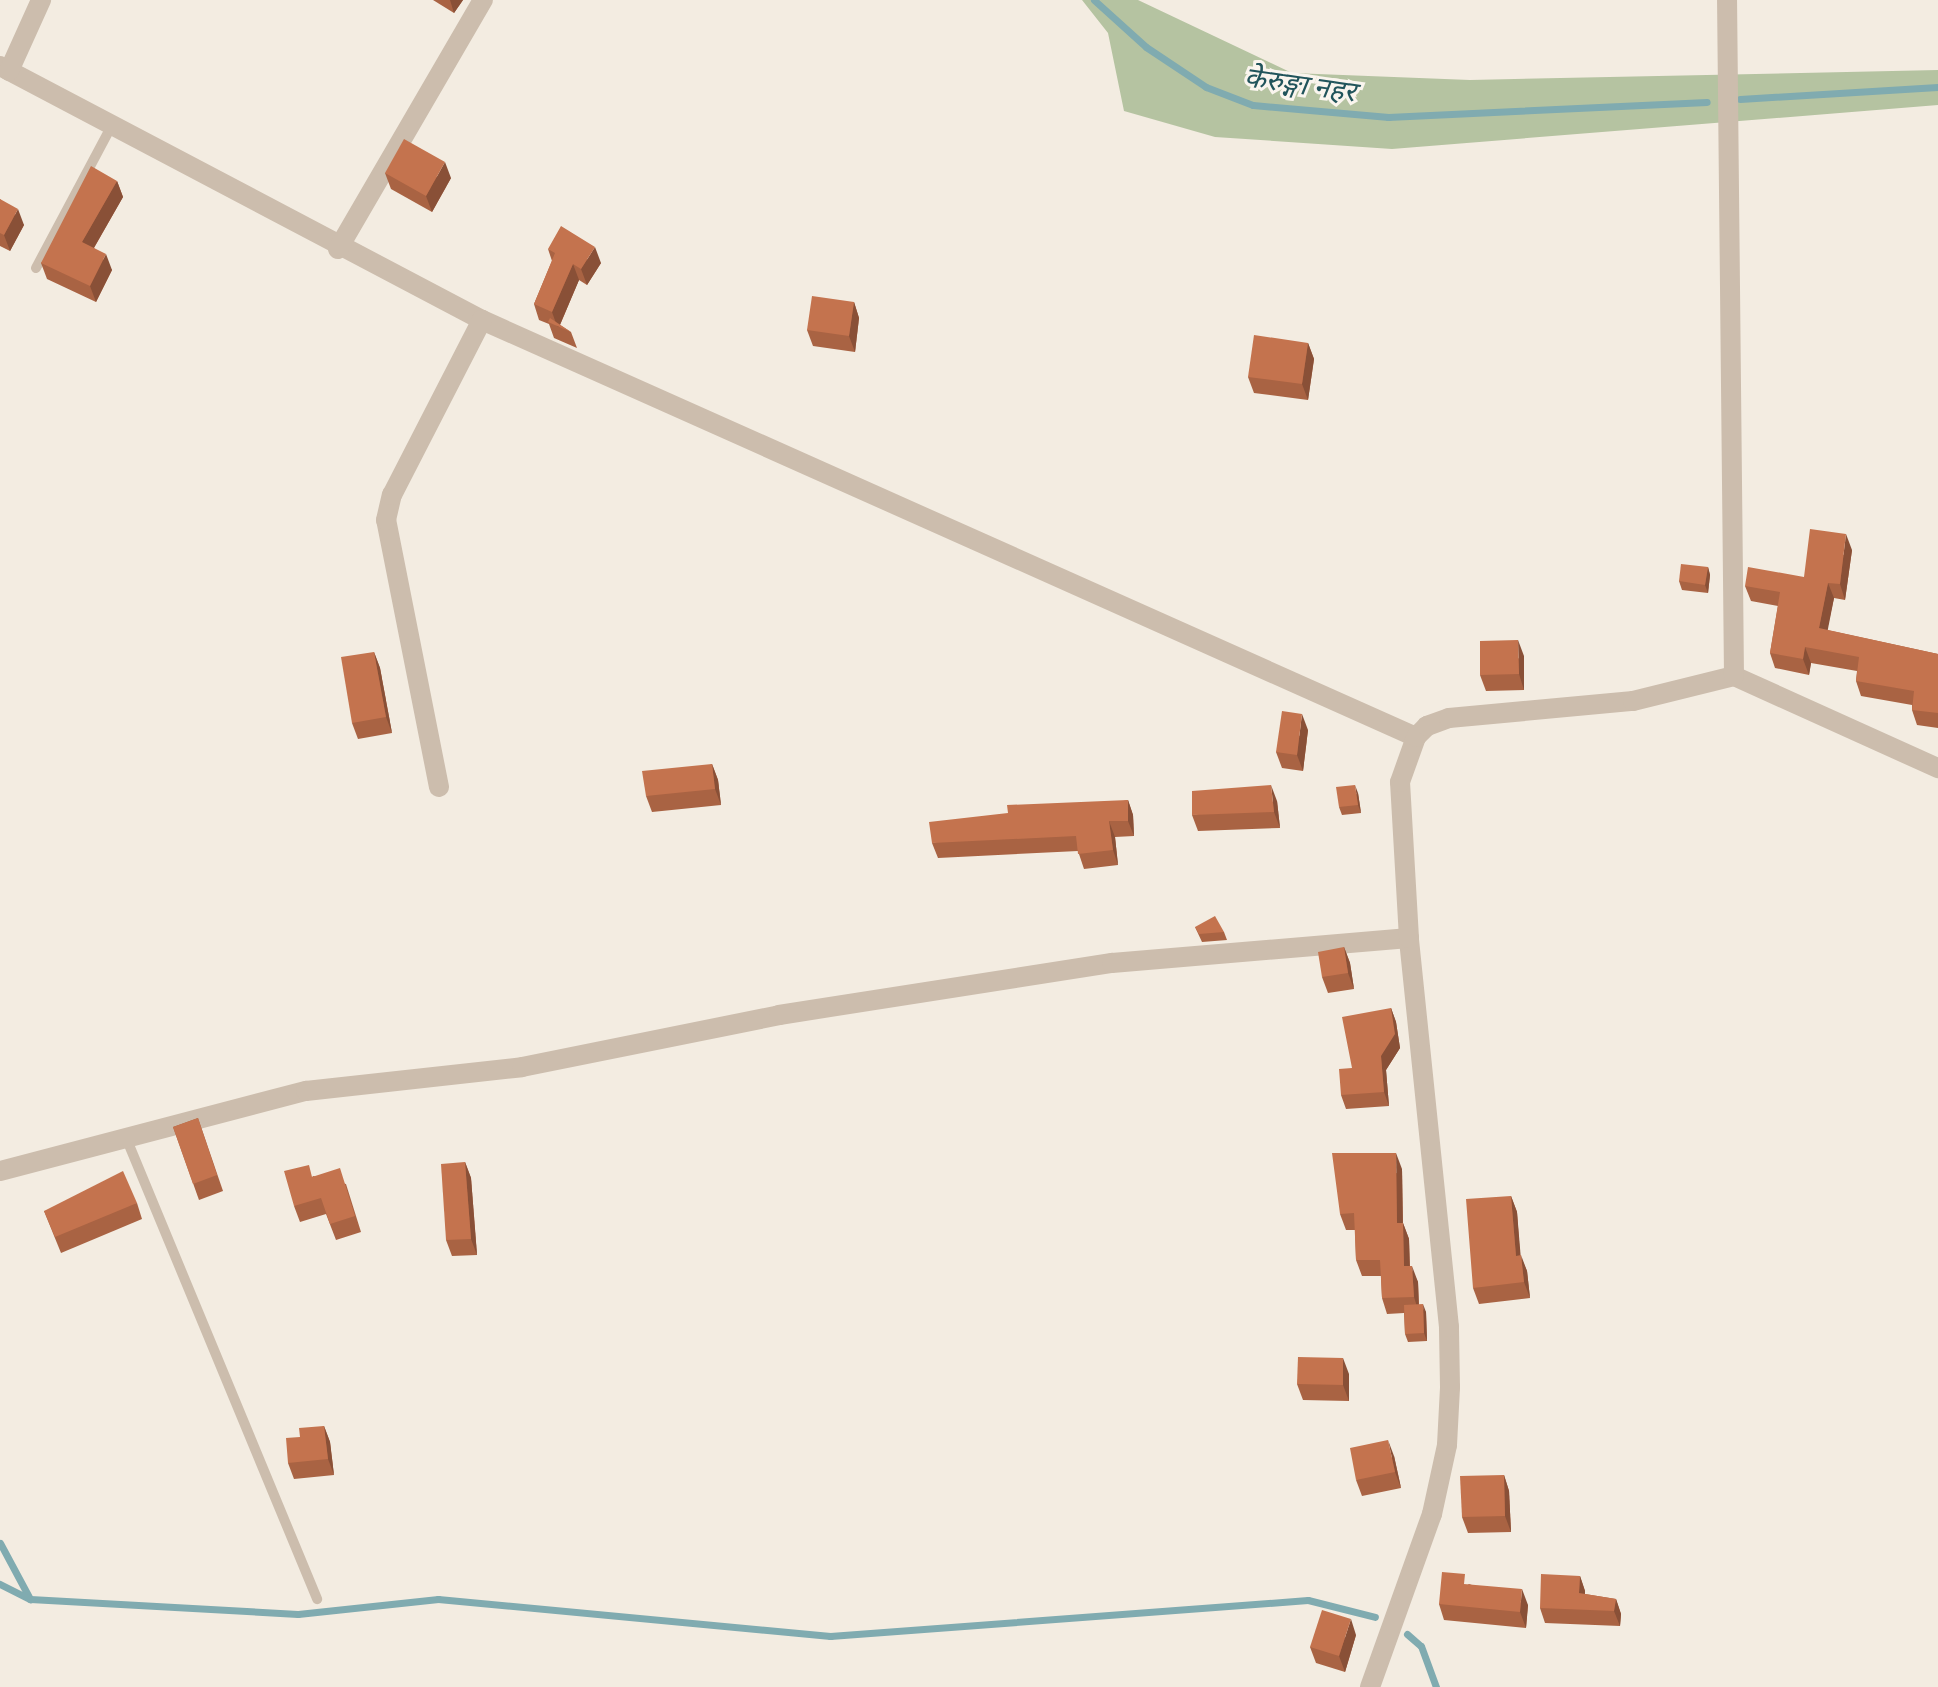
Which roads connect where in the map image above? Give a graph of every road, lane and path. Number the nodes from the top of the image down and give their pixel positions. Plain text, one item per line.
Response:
1 (41, 0) edge
2 (483, 0) edge
3 (1727, 0) edge
4 (4, 69) edge
5 (111, 127) junction
6 (338, 249) junction
7 (36, 268) dead end
8 (482, 320) junction
9 (1734, 676) junction
10 (1416, 737) junction
11 (1938, 768) edge
12 (439, 787) dead end
13 (1409, 938) junction
14 (127, 1140) junction
15 (0, 1171) edge
16 (317, 1599) dead end
17 (1370, 1687) edge

1 - 4 street
2 - 6 street
3 - 9 street
4 - 5 street
5 - 6 street
5 - 7 lane
6 - 8 street
8 - 10 street
8 - 12 street
9 - 10 street
9 - 11 street
10 - 13 street
13 - 14 street
13 - 17 street
14 - 15 street
14 - 16 lane

